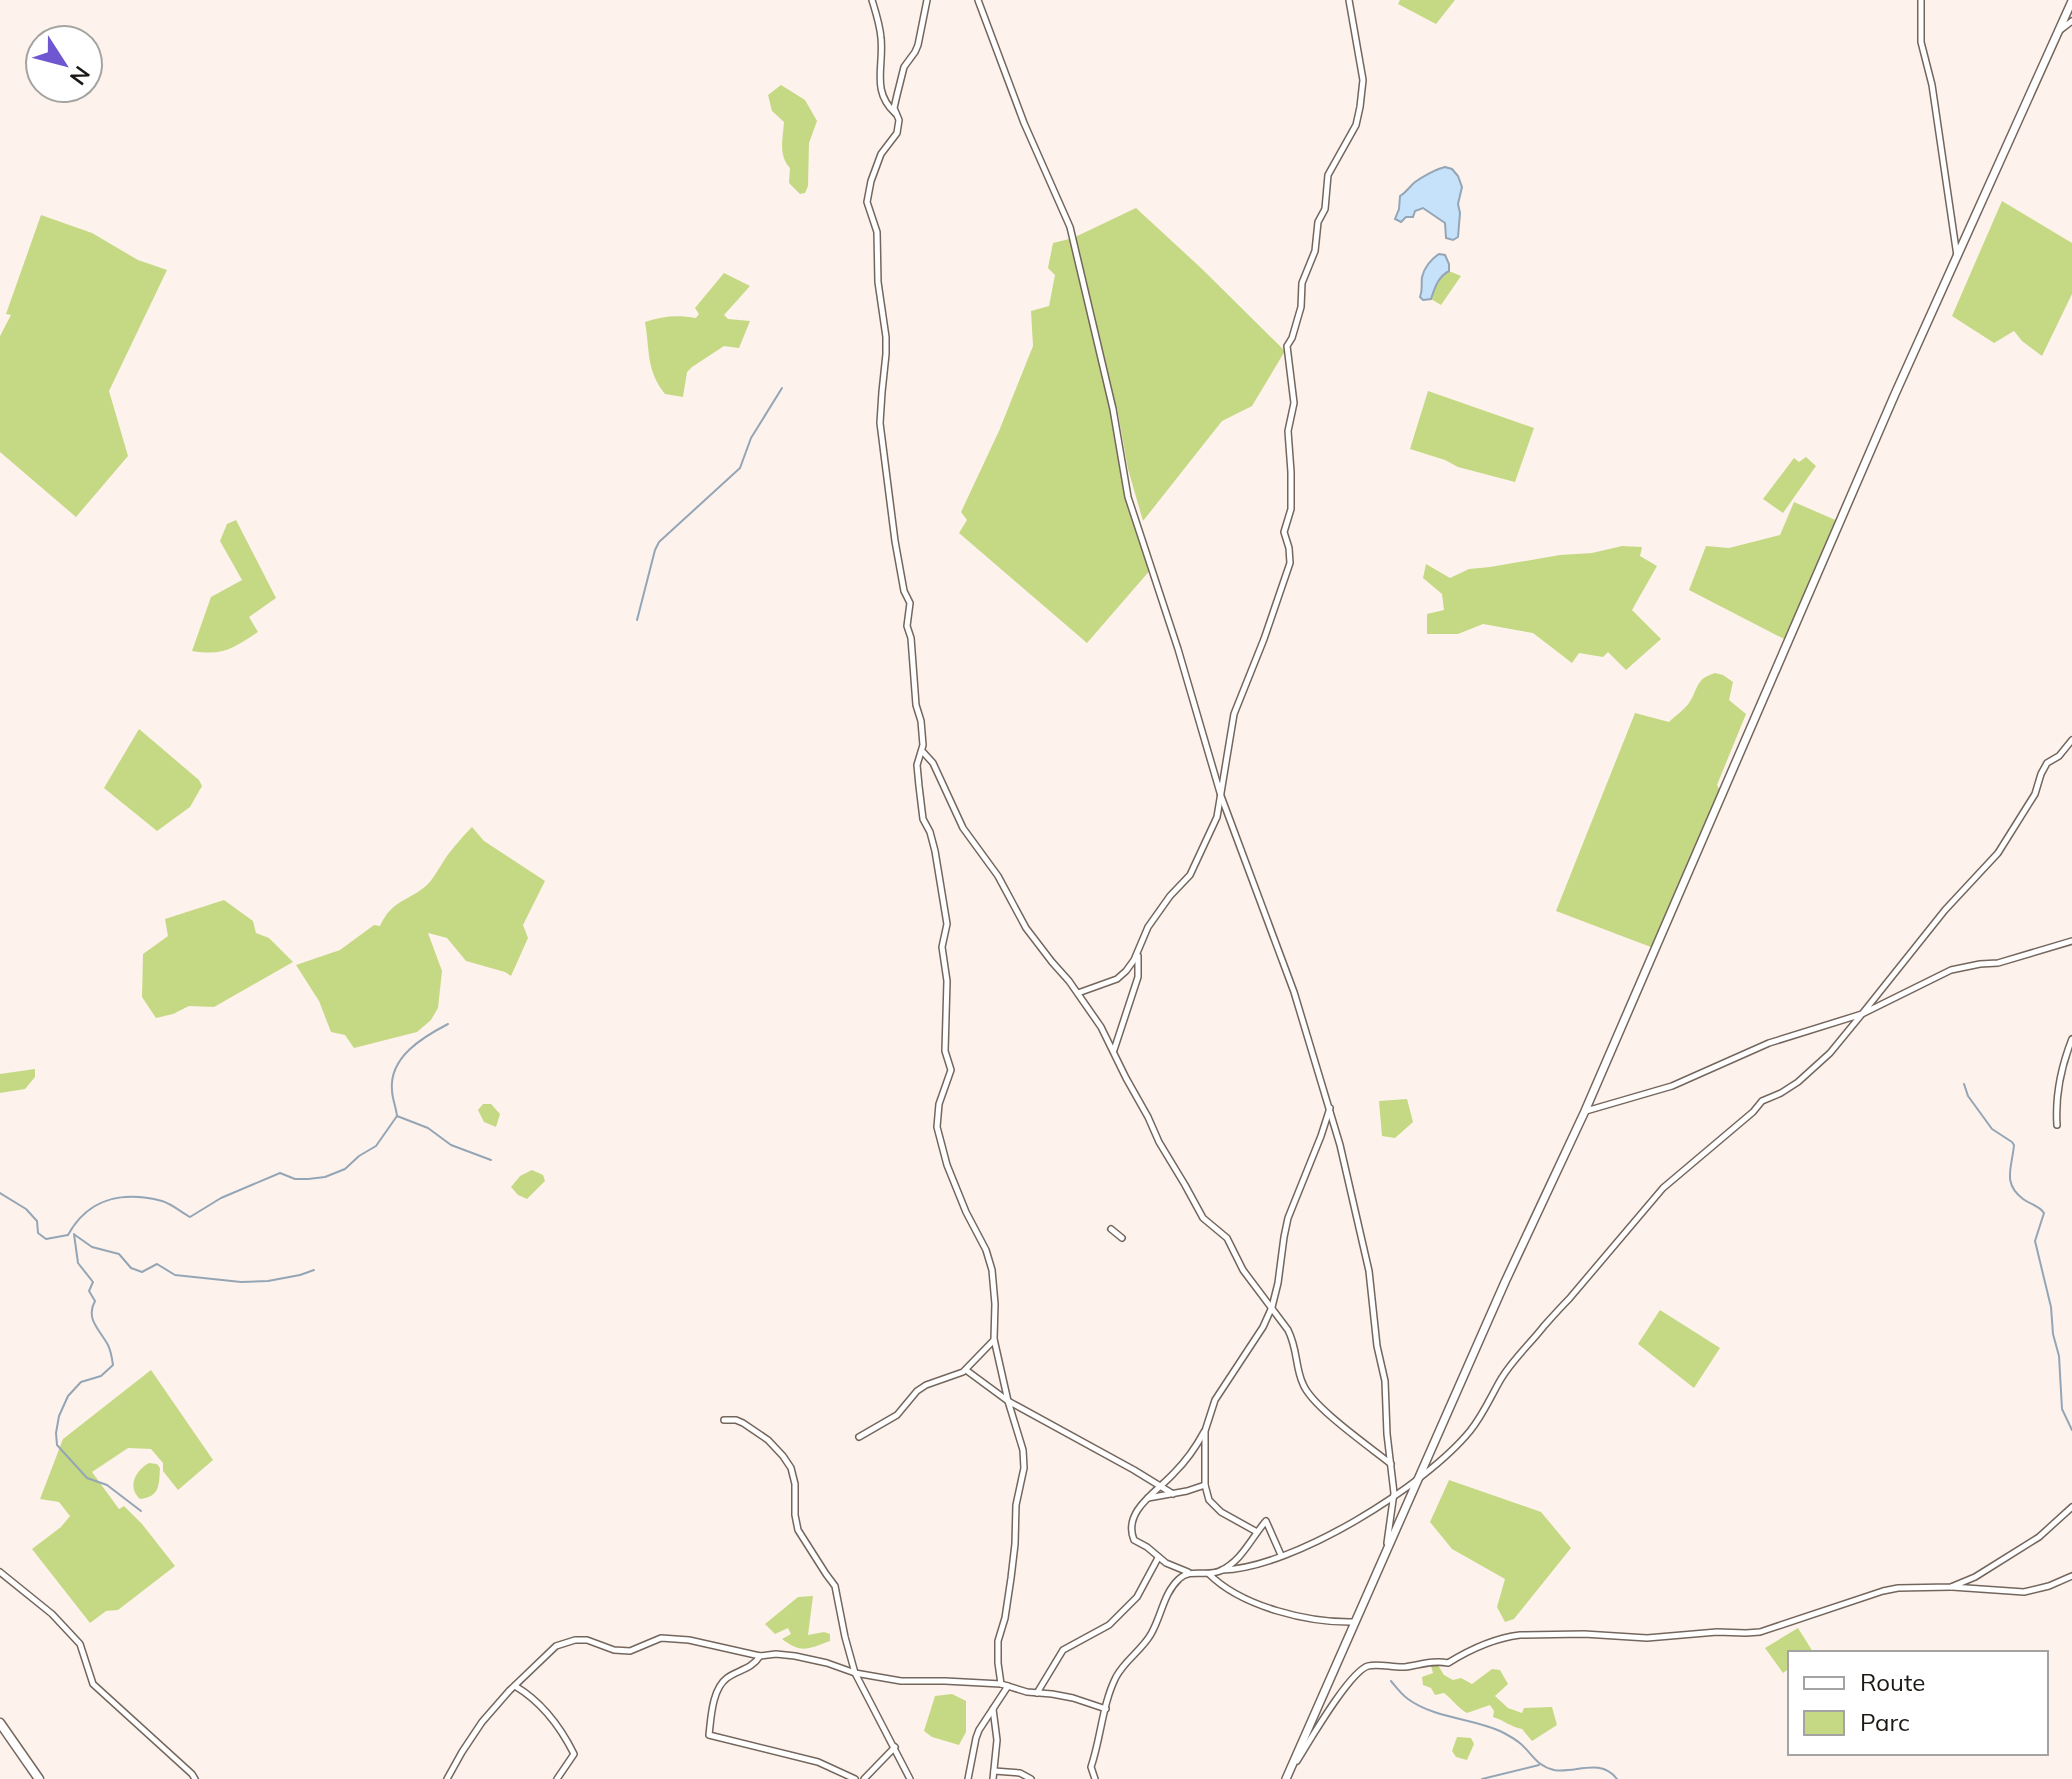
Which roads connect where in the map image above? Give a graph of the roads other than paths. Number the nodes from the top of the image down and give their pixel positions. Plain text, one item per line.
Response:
1 (872, 0) edge
2 (927, 0) edge
3 (978, 0) edge
4 (1349, 0) edge
5 (1921, 0) edge
6 (2072, 1) edge
7 (2072, 21) edge
8 (2058, 32) junction
9 (895, 113) junction
10 (1958, 259) junction
11 (2072, 740) edge
12 (922, 752) junction
13 (1221, 796) junction
14 (2072, 941) edge
15 (1138, 950) junction
16 (1078, 993) junction
17 (1862, 1014) junction
18 (2072, 1039) edge
19 (1114, 1051) junction
20 (1330, 1108) junction
21 (1585, 1111) junction
22 (2057, 1125) dead end
23 (1111, 1229) dead end
24 (1122, 1238) dead end
25 (1272, 1307) junction
26 (994, 1339) junction
27 (966, 1370) junction
28 (1008, 1401) junction
29 (724, 1420) dead end
30 (1205, 1431) junction
31 (859, 1437) dead end
32 (1392, 1465) junction
33 (1147, 1478) junction
34 (1419, 1479) junction
35 (1205, 1485) junction
36 (1160, 1487) junction
37 (1173, 1494) junction
38 (1148, 1496) junction
39 (1394, 1497) junction
40 (2072, 1507) edge
41 (1257, 1532) junction
42 (1281, 1555) junction
43 (1385, 1556) junction
44 (1159, 1557) junction
45 (1222, 1570) junction
46 (0, 1572) edge
47 (1189, 1573) junction
48 (1209, 1574) junction
49 (2072, 1576) edge
50 (1951, 1587) junction
51 (1354, 1622) junction
52 (760, 1656) junction
53 (855, 1673) junction
54 (1005, 1685) junction
55 (515, 1686) junction
56 (1037, 1693) junction
57 (993, 1708) junction
58 (1106, 1709) junction
59 (0, 1723) edge
60 (895, 1747) junction
61 (994, 1771) junction
62 (1287, 1777) edge
63 (39, 1779) edge
64 (195, 1779) edge
65 (447, 1779) edge
66 (557, 1779) edge
67 (855, 1779) edge
68 (864, 1779) edge
69 (910, 1779) edge
70 (968, 1779) edge
71 (993, 1779) edge
72 (1031, 1779) edge
73 (1095, 1779) edge

1 - 9 street
2 - 9 street
3 - 13 street
4 - 13 street
5 - 10 street
6 - 8 main road
7 - 8 street
8 - 10 main road
9 - 12 street
10 - 21 main road
11 - 17 street
12 - 16 street
12 - 26 street
13 - 15 street
13 - 20 street
14 - 17 street
15 - 16 street
15 - 19 street
16 - 19 street
17 - 21 street
17 - 34 street
18 - 22 street
19 - 25 street
20 - 25 street
20 - 32 street
21 - 34 main road
23 - 24 street
25 - 30 street
25 - 32 street
26 - 27 street
26 - 28 street
27 - 28 street
27 - 31 street
28 - 33 street
28 - 54 street
29 - 53 street
30 - 35 street
30 - 36 street
32 - 39 street
33 - 36 street
33 - 38 street
34 - 39 street
34 - 43 main road
35 - 37 street
35 - 41 street
36 - 37 street
36 - 38 street
37 - 38 street
38 - 44 street
39 - 42 street
39 - 43 street
40 - 50 street
41 - 42 street
41 - 45 street
42 - 45 street
43 - 51 main road
44 - 47 street
44 - 56 street
45 - 48 street
46 - 64 street
47 - 48 street
47 - 58 street
48 - 51 street
49 - 50 street
50 - 62 street
51 - 62 main road
52 - 53 street
52 - 55 street
52 - 67 street
53 - 54 street
53 - 60 street
54 - 56 street
54 - 57 street
55 - 65 street
55 - 66 street
56 - 58 street
57 - 61 street
57 - 70 street
58 - 73 street
59 - 63 main road
60 - 68 street
60 - 69 street
61 - 71 street
61 - 72 street

